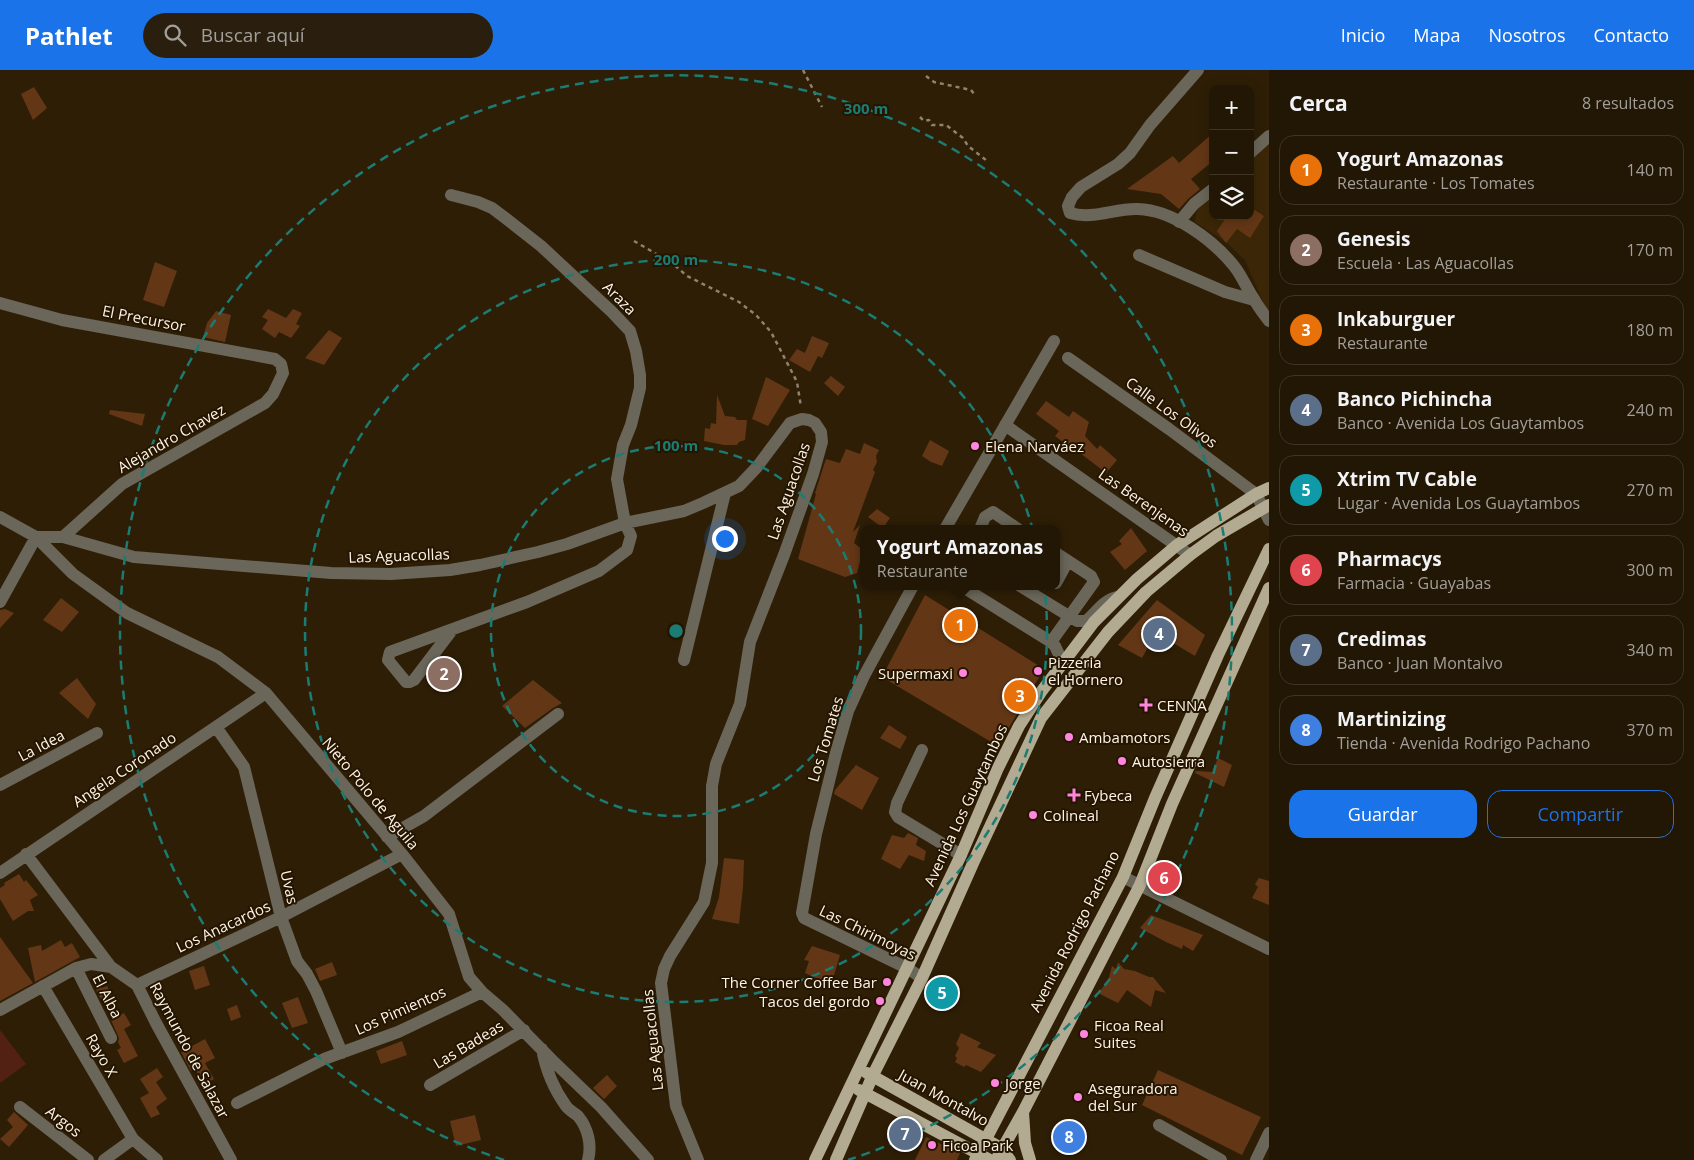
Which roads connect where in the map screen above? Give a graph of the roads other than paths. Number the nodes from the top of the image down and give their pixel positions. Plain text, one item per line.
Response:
1 (1198, 70) edge
2 (1269, 136) edge
3 (1254, 150) edge
4 (1209, 192) edge
5 (451, 195) dead end
6 (1179, 222) junction
7 (1139, 255) dead end
8 (1254, 300) junction
9 (0, 303) edge
10 (1269, 322) edge
11 (1054, 341) dead end
12 (1068, 358) dead end
13 (281, 364) joint
14 (1005, 425) junction
15 (1269, 488) edge
16 (725, 493) junction
17 (1256, 494) junction
18 (1267, 511) edge
19 (0, 517) edge
20 (625, 523) junction
21 (948, 525) edge
22 (982, 525) edge
23 (1012, 525) edge
24 (36, 537) junction
25 (64, 537) junction
26 (1177, 545) junction
27 (1269, 549) edge
28 (1190, 555) junction
29 (1060, 556) edge
30 (1068, 561) junction
31 (1060, 575) edge
32 (1269, 588) edge
33 (911, 590) edge
34 (968, 590) edge
35 (1026, 590) edge
36 (1052, 590) edge
37 (1119, 597) junction
38 (0, 602) edge
39 (1046, 602) junction
40 (1070, 616) junction
41 (1094, 622) junction
42 (452, 630) junction
43 (1108, 632) junction
44 (1051, 642) junction
45 (1218, 655) junction
46 (684, 660) dead end
47 (1063, 663) junction
48 (1235, 663) junction
49 (266, 693) junction
50 (558, 714) dead end
51 (1019, 726) junction
52 (216, 727) junction
53 (1036, 731) junction
54 (97, 733) dead end
55 (922, 750) dead end
56 (0, 785) edge
57 (1155, 798) junction
58 (1172, 804) junction
59 (387, 837) junction
60 (26, 854) junction
61 (402, 854) junction
62 (961, 855) junction
63 (974, 861) junction
64 (0, 873) edge
65 (1123, 877) junction
66 (1140, 885) junction
67 (802, 913) joint
68 (281, 917) junction
69 (1269, 948) edge
70 (110, 967) junction
71 (76, 968) junction
72 (907, 968) junction
73 (922, 978) junction
74 (137, 985) junction
75 (43, 986) junction
76 (482, 992) junction
77 (0, 1010) edge
78 (524, 1030) junction
79 (111, 1038) dead end
80 (542, 1049) junction
81 (337, 1055) junction
82 (858, 1069) junction
83 (873, 1075) junction
84 (430, 1086) dead end
85 (849, 1086) junction
86 (866, 1092) junction
87 (237, 1103) dead end
88 (20, 1107) dead end
89 (1023, 1112) junction
90 (1159, 1125) dead end
91 (1269, 1133) edge
92 (985, 1138) junction
93 (133, 1139) junction
94 (1002, 1148) junction
95 (976, 1157) edge
96 (88, 1160) edge
97 (104, 1160) edge
98 (157, 1160) edge
99 (231, 1160) edge
100 (588, 1160) edge
101 (648, 1160) edge
102 (698, 1160) edge
103 (815, 1160) edge
104 (836, 1160) edge
105 (990, 1160) edge
106 (996, 1160) edge
107 (1010, 1160) edge
108 (1030, 1160) edge
109 (1221, 1160) edge
110 (1256, 1160) edge

1 - 6 street
2 - 3 street
4 - 6 street
5 - 20 street, Araza
6 - 8 street
7 - 8 street
8 - 10 street
9 - 13 street, El Precursor
11 - 14 street
12 - 17 street, Calle Los Olivos
13 - 25 street, Alejandro Chavez
14 - 21 street
14 - 26 street, Las Berenjenas
15 - 17 main road, Avenida Los Guaytambos
16 - 20 street, Las Aguacollas
16 - 46 street
16 - 102 street, Las Aguacollas
17 - 18 street
17 - 26 main road, Avenida Los Guaytambos
18 - 28 main road, Avenida Los Guaytambos
19 - 24 street, Nieto Polo de Aguila
20 - 25 street, Las Aguacollas
20 - 42 street, Araza
22 - 23 street
24 - 25 street, Las Aguacollas
24 - 38 street
24 - 49 street, Nieto Polo de Aguila
26 - 28 street, Las Berenjenas
26 - 37 main road, Avenida Los Guaytambos
27 - 45 main road, Avenida Rodrigo Pachano
28 - 43 main road, Avenida Los Guaytambos
29 - 30 street
30 - 31 street
30 - 40 street
32 - 48 main road
33 - 67 street, Los Tomates
34 - 44 street
35 - 39 street
36 - 39 street
37 - 40 street
37 - 41 main road, Avenida Los Guaytambos
39 - 40 street
40 - 44 street
41 - 43 main road
41 - 47 main road, Avenida Los Guaytambos
42 - 42 street, Araza
43 - 53 main road, Avenida Los Guaytambos
44 - 47 street
45 - 48 main road
45 - 57 main road, Avenida Rodrigo Pachano
47 - 51 main road, Avenida Los Guaytambos
48 - 58 main road
49 - 52 street, Angela Coronado
49 - 59 street, Nieto Polo de Aguila
50 - 59 street
51 - 53 main road
51 - 62 main road, Avenida Los Guaytambos
52 - 60 street, Angela Coronado
52 - 68 street, Uvas
53 - 63 main road, Avenida Los Guaytambos
54 - 56 street, La Idea
55 - 62 street
57 - 58 main road
57 - 65 main road, Avenida Rodrigo Pachano
58 - 66 main road
59 - 61 street, Nieto Polo de Aguila
60 - 64 street, Angela Coronado
60 - 70 street
61 - 68 street, Los Anacardos
61 - 76 street, Nieto Polo de Aguila
62 - 63 main road
62 - 72 main road, Avenida Los Guaytambos
63 - 73 main road, Avenida Los Guaytambos
65 - 66 street
65 - 92 main road, Avenida Rodrigo Pachano
66 - 69 street
66 - 89 main road
67 - 72 street, Las Chirimoyas
68 - 74 street, Los Anacardos
68 - 81 street, Uvas
70 - 71 street
70 - 74 street, Raymundo de Salazar
71 - 75 street
71 - 79 street, El Alba
72 - 73 street, Las Chirimoyas
72 - 82 main road, Avenida Los Guaytambos
73 - 83 main road, Avenida Los Guaytambos
74 - 99 street, Raymundo de Salazar
75 - 77 street
75 - 93 street, Rayo X
76 - 78 street, Nieto Polo de Aguila
76 - 81 street, Los Pimientos
78 - 80 street, Nieto Polo de Aguila
78 - 84 street, Las Badeas
80 - 100 street
80 - 101 street, Nieto Polo de Aguila
81 - 87 street, Los Pimientos
82 - 83 main road, Juan Montalvo
82 - 85 main road, Avenida Los Guaytambos
83 - 86 main road, Avenida Los Guaytambos
83 - 92 main road, Juan Montalvo
85 - 86 main road
85 - 103 main road, Avenida Los Guaytambos
86 - 95 main road
86 - 104 main road, Avenida Los Guaytambos
88 - 96 street, Argos
89 - 94 main road
89 - 108 main road
90 - 109 street
91 - 110 street
92 - 94 main road, Juan Montalvo
92 - 95 main road, Avenida Rodrigo Pachano
93 - 97 street
93 - 98 street, Rayo X
94 - 106 main road
94 - 107 main road, Juan Montalvo
95 - 105 main road

